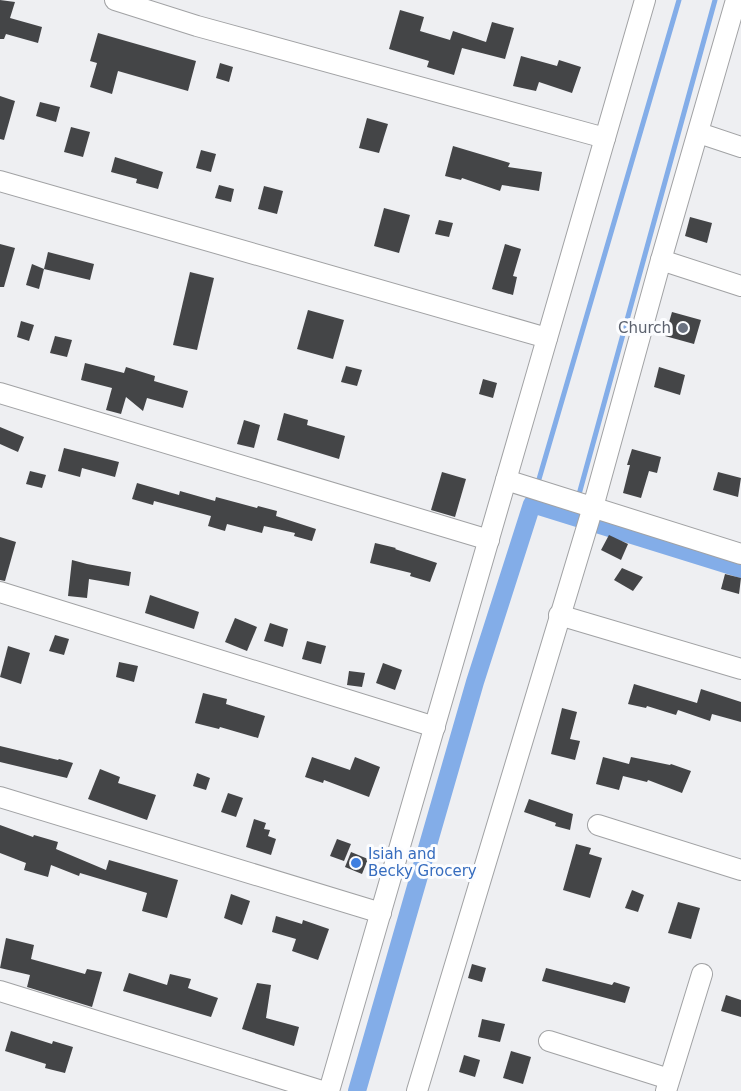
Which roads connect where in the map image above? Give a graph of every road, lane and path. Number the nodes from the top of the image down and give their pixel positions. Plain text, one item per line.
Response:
1 (115, 0) edge
2 (645, 0) edge
3 (736, 0) edge
4 (699, 134) junction
5 (605, 138) junction
6 (741, 147) edge
7 (0, 181) edge
8 (661, 261) junction
9 (741, 286) edge
10 (547, 338) junction
11 (0, 393) edge
12 (506, 480) junction
13 (593, 507) junction
14 (489, 540) junction
15 (741, 554) edge
16 (0, 592) edge
17 (559, 615) junction
18 (741, 669) edge
19 (435, 727) junction
20 (0, 797) edge
21 (598, 825) dead end
22 (741, 870) edge
23 (381, 913) junction
24 (702, 974) dead end
25 (0, 991) edge
26 (549, 1041) dead end
27 (667, 1085) edge
28 (322, 1091) edge
29 (330, 1091) edge
30 (417, 1091) edge

1 - 5 street
2 - 5 street
3 - 4 street
4 - 6 street
4 - 8 street
5 - 10 street
7 - 10 street
8 - 9 street
8 - 13 street
10 - 12 street
11 - 14 street
12 - 13 street
12 - 14 street
13 - 15 street
13 - 17 street
14 - 19 street
16 - 19 street
17 - 18 street
17 - 30 street
19 - 23 street
20 - 23 street
21 - 22 street
23 - 29 street
24 - 27 street
25 - 28 street
26 - 27 street

